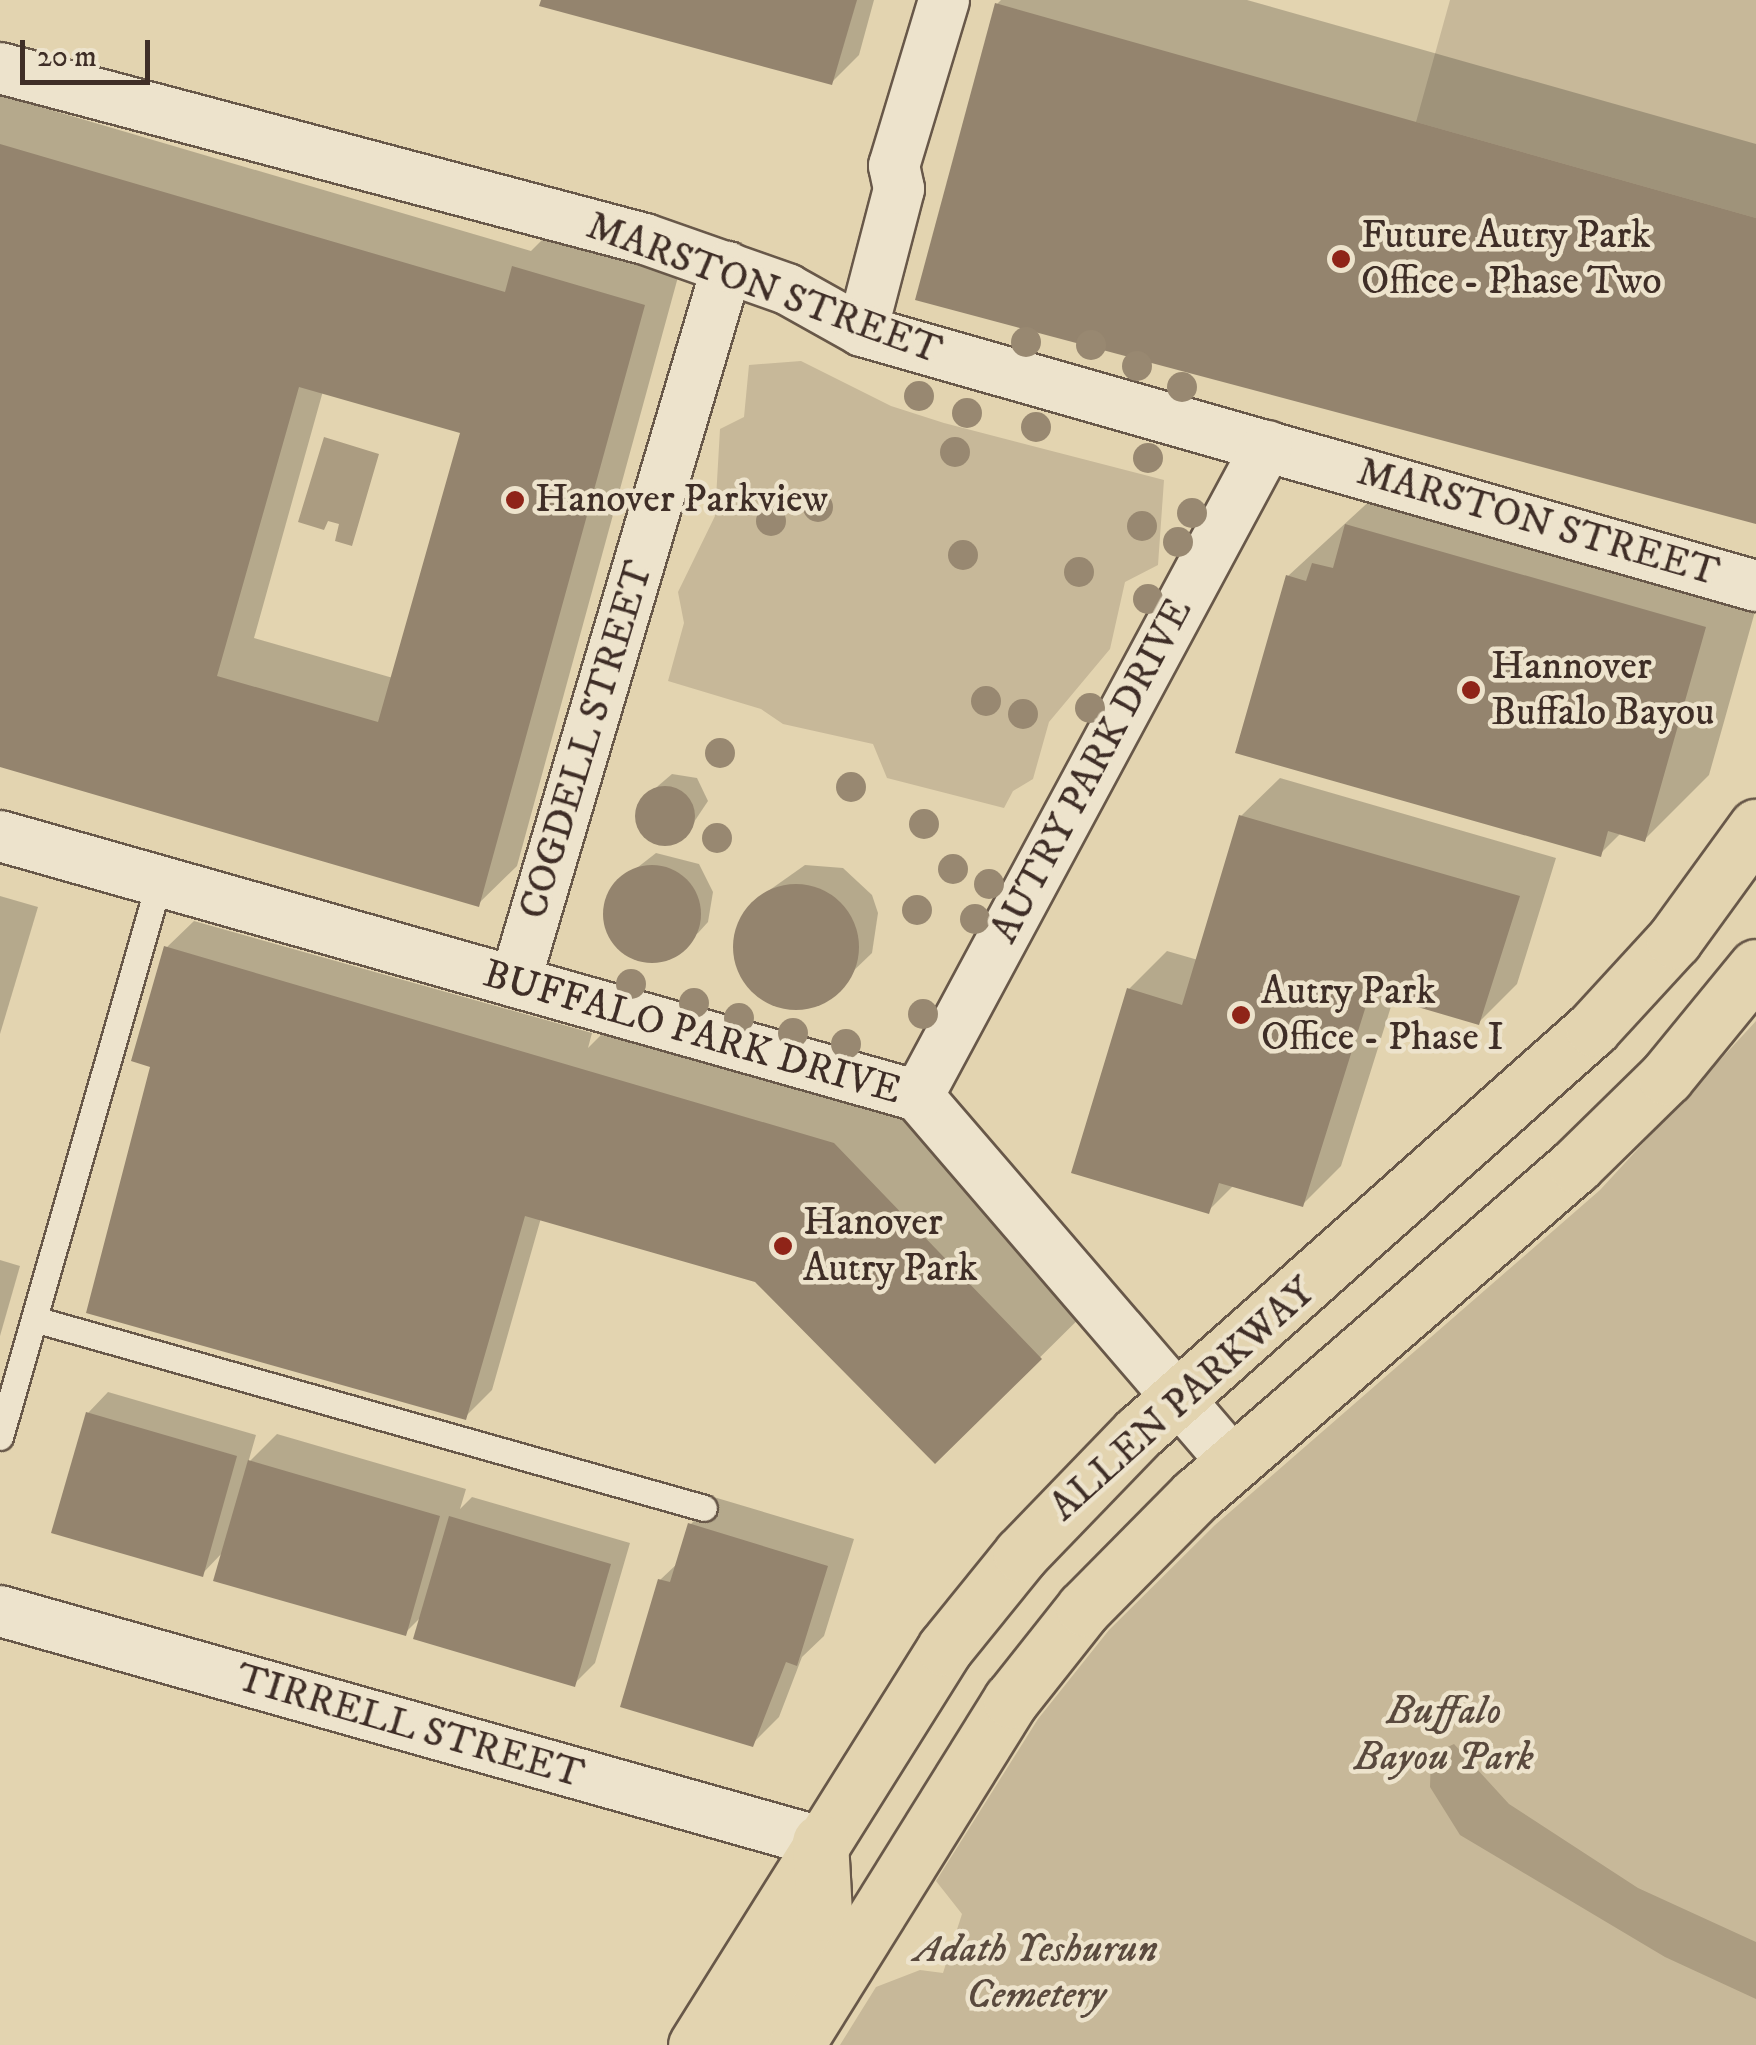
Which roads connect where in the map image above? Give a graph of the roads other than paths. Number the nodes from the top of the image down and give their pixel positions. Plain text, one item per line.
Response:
1 (944, 0) edge
2 (0, 68) edge
3 (727, 267) junction
4 (862, 331) junction
5 (1267, 446) junction
6 (1756, 586) edge
7 (1756, 827) edge
8 (0, 836) edge
9 (159, 882) junction
10 (1756, 966) edge
11 (515, 982) junction
12 (918, 1096) junction
13 (34, 1319) junction
14 (1178, 1399) junction
15 (0, 1437) edge
16 (1234, 1464) junction
17 (704, 1508) dead end
18 (0, 1612) edge
19 (820, 1842) junction
20 (696, 2045) edge
21 (744, 2045) edge
22 (796, 2045) edge

1 - 4 street
2 - 3 street, MARSTON STREET
3 - 4 street, MARSTON STREET
3 - 11 street, COGDELL STREET
4 - 5 street, MARSTON STREET
5 - 6 street, MARSTON STREET
5 - 12 street, AUTRY PARK DRIVE
7 - 14 main road, ALLEN PARKWAY
8 - 9 street, BUFFALO PARK DRIVE
9 - 11 street, BUFFALO PARK DRIVE
9 - 13 lane
10 - 16 main road, ALLEN PARKWAY
11 - 12 street, BUFFALO PARK DRIVE
12 - 14 street, BUFFALO PARK DRIVE
13 - 15 lane
13 - 17 lane
14 - 16 street, BUFFALO PARK DRIVE
14 - 19 main road, ALLEN PARKWAY
16 - 22 main road, ALLEN PARKWAY
18 - 19 street, TIRRELL STREET
19 - 20 main road, ALLEN PARKWAY
19 - 21 main road

